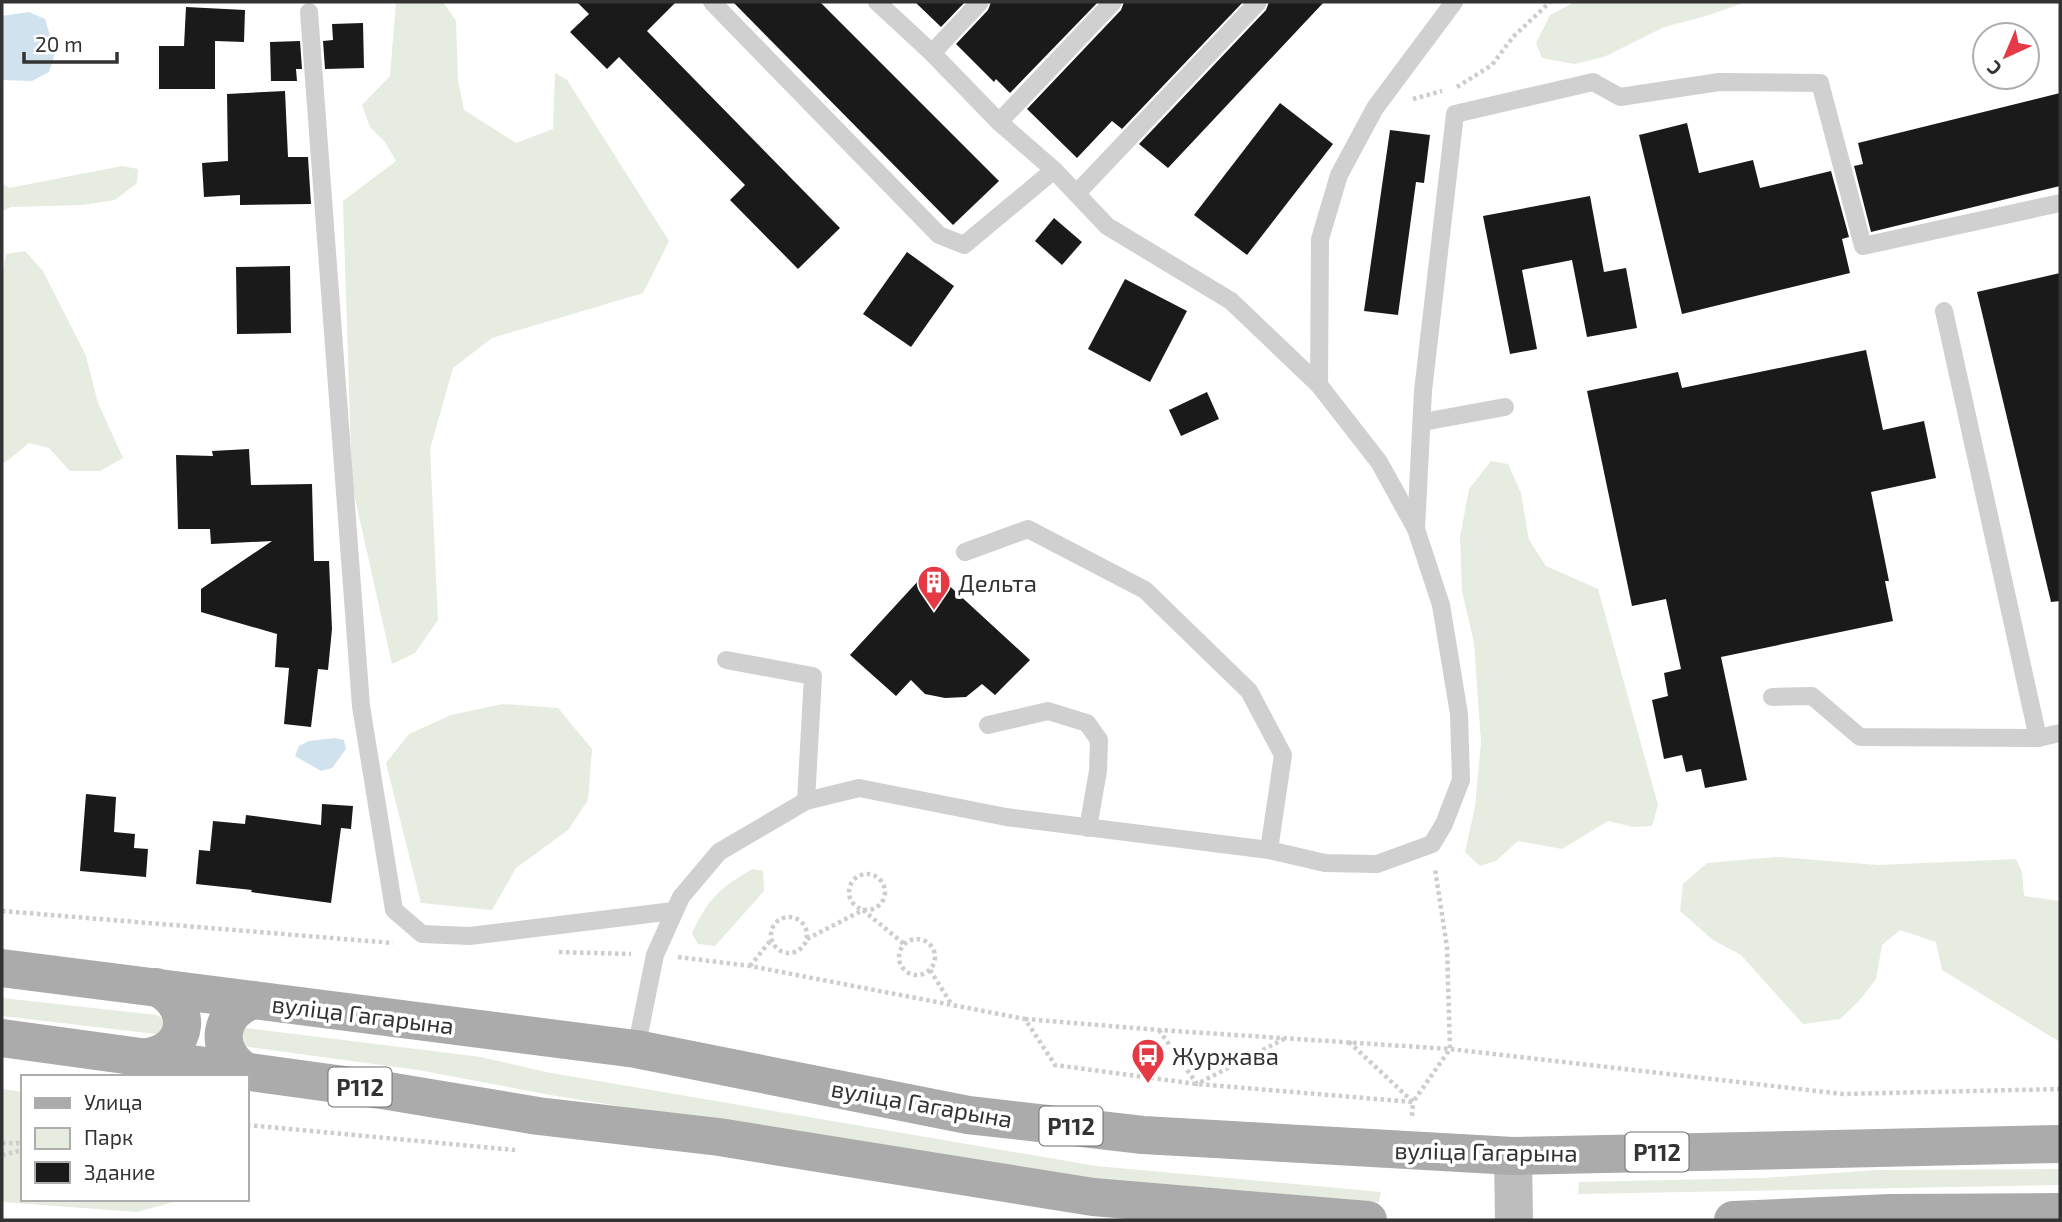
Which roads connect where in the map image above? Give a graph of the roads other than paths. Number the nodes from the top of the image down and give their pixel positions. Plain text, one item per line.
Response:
1 (712, 2) edge
2 (877, 2) edge
3 (980, 2) edge
4 (1113, 2) edge
5 (1258, 2) edge
6 (1454, 2) edge
7 (309, 12) dead end
8 (932, 52) junction
9 (999, 122) junction
10 (1054, 170) junction
11 (1077, 193) junction
12 (2060, 203) edge
13 (1944, 311) dead end
14 (1319, 385) junction
15 (1505, 407) dead end
16 (1423, 422) junction
17 (1416, 528) junction
18 (965, 552) dead end
19 (726, 660) dead end
20 (1772, 697) dead end
21 (988, 725) dead end
22 (2060, 733) edge
23 (2038, 738) junction
24 (806, 801) junction
25 (1087, 828) junction
26 (1269, 850) junction
27 (673, 911) junction
28 (2, 968) edge
29 (156, 987) junction
30 (253, 1000) junction
31 (2, 1038) edge
32 (636, 1049) junction
33 (148, 1057) junction
34 (243, 1070) junction
35 (2060, 1144) edge
36 (1513, 1156) junction
37 (2060, 1212) edge
38 (1368, 1220) edge
39 (1514, 1220) edge
40 (1733, 1220) edge

1 - 10 lane
2 - 8 lane
3 - 8 lane
4 - 9 lane
5 - 11 lane
6 - 14 lane
7 - 27 lane
8 - 9 lane
9 - 10 lane
10 - 11 lane
11 - 14 lane
12 - 16 lane
13 - 23 lane
14 - 17 lane
15 - 16 lane
16 - 17 lane
17 - 26 lane
18 - 26 lane
19 - 24 lane
20 - 23 lane
21 - 25 lane
22 - 23 lane
24 - 25 lane
24 - 27 lane
25 - 26 lane
27 - 32 lane
28 - 29 main road, вуліца Гагарына / Р112
29 - 30 main road, вуліца Гагарына / Р112
29 - 33 main road
30 - 32 main road, вуліца Гагарына / Р112
30 - 34 main road
31 - 33 main road, Р112
32 - 36 main road, вуліца Гагарына / Р112
33 - 34 main road, Р112
34 - 38 main road, Р112
35 - 36 main road, вуліца Гагарына / Р112
36 - 39 street
37 - 40 main road

